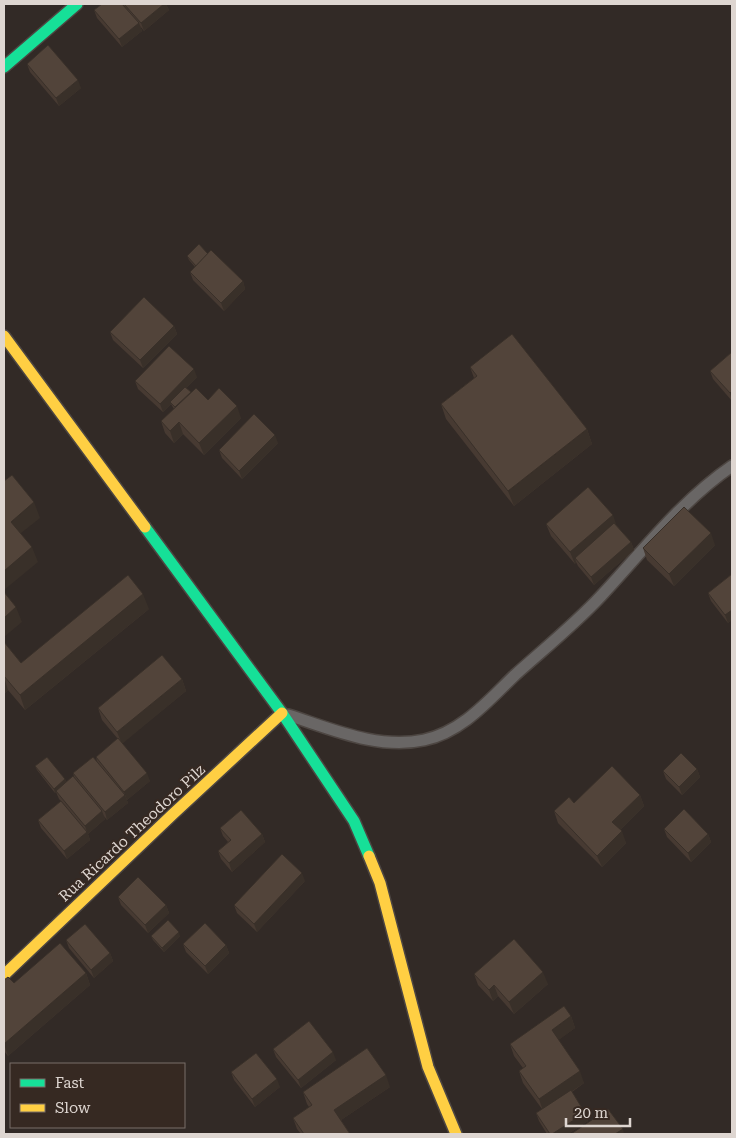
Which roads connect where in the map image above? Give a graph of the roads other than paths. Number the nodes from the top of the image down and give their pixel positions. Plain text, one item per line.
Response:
1 (78, 4) edge
2 (4, 67) edge
3 (4, 336) edge
4 (732, 466) edge
5 (282, 713) junction
6 (4, 975) edge
7 (456, 1134) edge

1 - 2 main road
3 - 5 main road
4 - 5 lane
5 - 6 main road, Rua Ricardo Theodoro Pilz
5 - 7 main road

